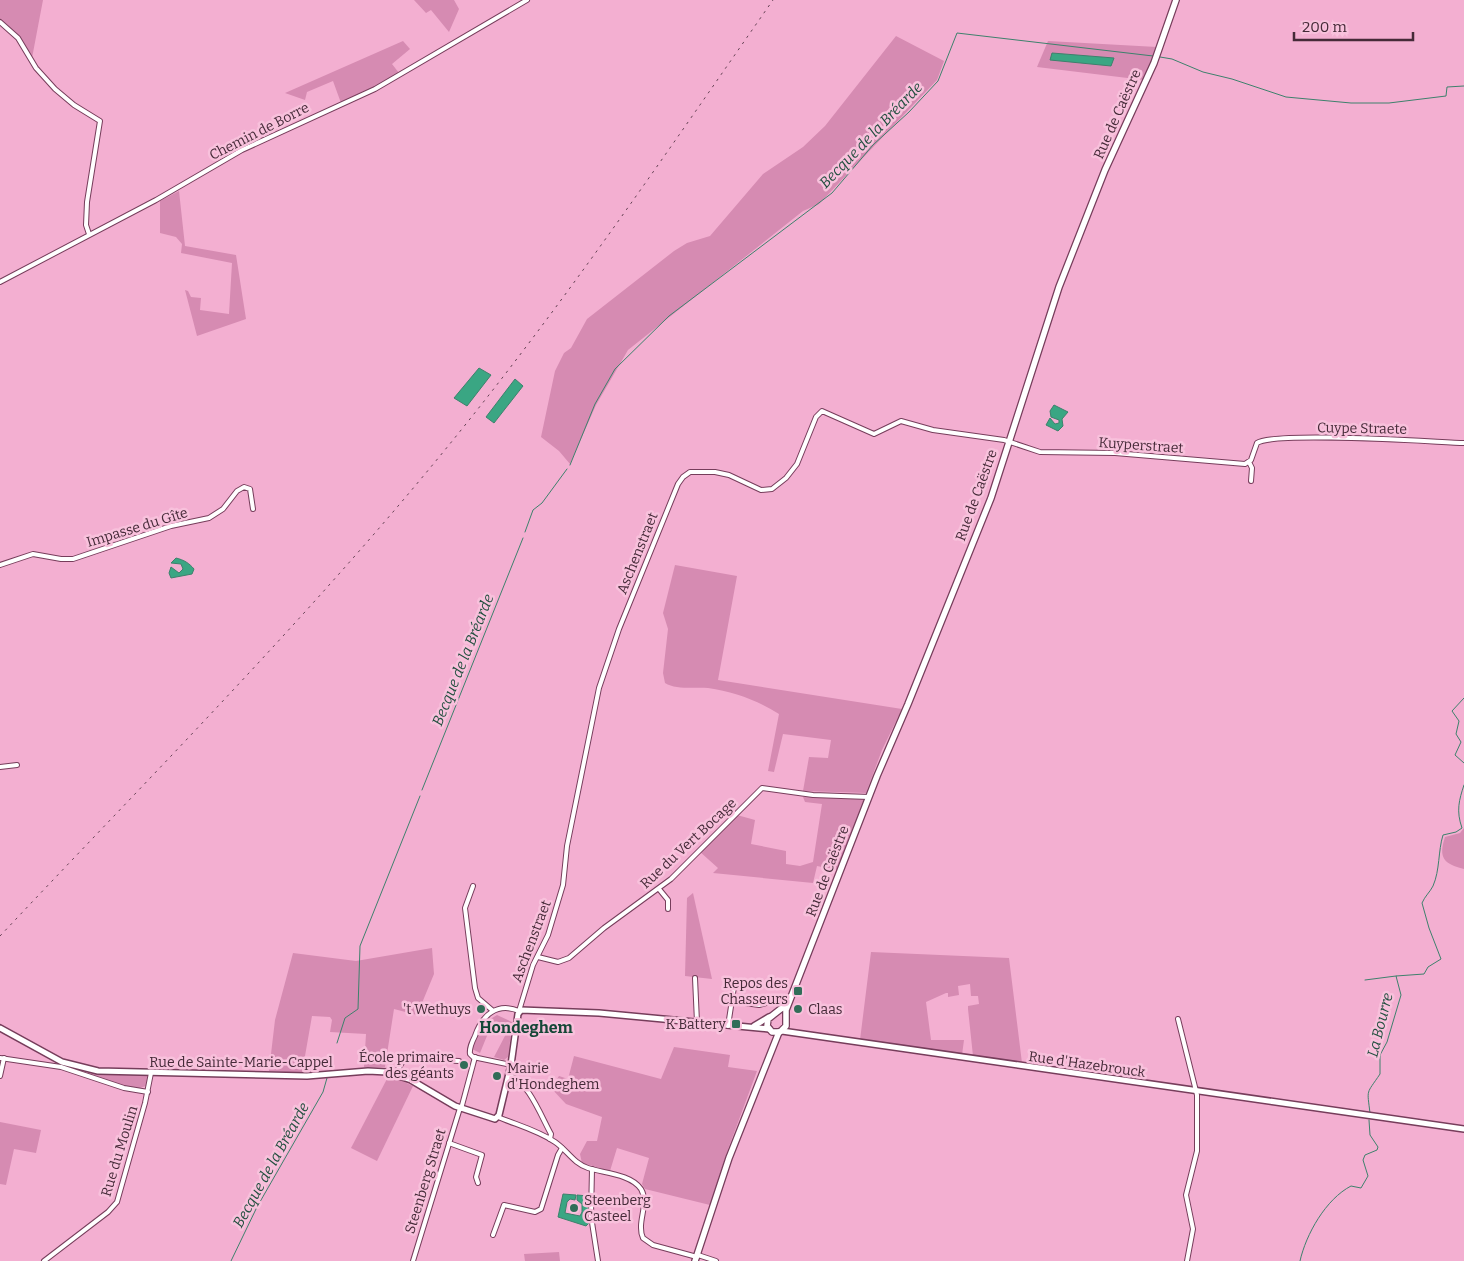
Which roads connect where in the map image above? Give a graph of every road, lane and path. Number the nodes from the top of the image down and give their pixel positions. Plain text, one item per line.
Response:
1 (527, 0) edge
2 (1176, 0) edge
3 (0, 22) edge
4 (89, 234) junction
5 (0, 282) edge
6 (1008, 441) junction
7 (1464, 443) edge
8 (1249, 462) junction
9 (1251, 481) dead end
10 (253, 509) dead end
11 (0, 565) edge
12 (17, 765) dead end
13 (0, 767) edge
14 (869, 797) junction
15 (473, 886) dead end
16 (659, 889) junction
17 (668, 909) dead end
18 (538, 957) junction
19 (695, 978) dead end
20 (734, 987) dead end
21 (792, 996) junction
22 (732, 1001) junction
23 (766, 1003) dead end
24 (492, 1010) junction
25 (520, 1011) junction
26 (774, 1014) junction
27 (768, 1018) junction
28 (784, 1018) junction
29 (1178, 1019) dead end
30 (697, 1022) junction
31 (728, 1026) junction
32 (0, 1028) edge
33 (746, 1028) junction
34 (770, 1030) junction
35 (782, 1030) junction
36 (772, 1048) junction
37 (475, 1057) junction
38 (2, 1058) edge
39 (459, 1061) dead end
40 (511, 1065) junction
41 (151, 1073) junction
42 (395, 1074) junction
43 (0, 1076) edge
44 (509, 1076) junction
45 (1196, 1091) junction
46 (148, 1092) junction
47 (461, 1108) junction
48 (498, 1117) junction
49 (1464, 1129) edge
50 (550, 1140) junction
51 (449, 1143) junction
52 (562, 1148) junction
53 (592, 1169) junction
54 (478, 1183) dead end
55 (493, 1235) dead end
56 (696, 1259) edge
57 (44, 1261) edge
58 (413, 1261) edge
59 (598, 1261) edge
60 (716, 1261) edge
61 (1187, 1261) edge

1 - 4 street, Chemin de Borre
2 - 6 main road, Rue de Caëstre
3 - 4 street
4 - 5 street, Chemin de Borre
6 - 8 street, Kuyperstraet
6 - 14 main road, Rue de Caëstre
6 - 18 street, Aschenstraet
7 - 8 street, Cuype Straete
8 - 9 street
10 - 11 street, Impasse du Gîte
12 - 13 street
14 - 16 street, Rue du Vert Bocage
14 - 21 main road, Rue de Caëstre
15 - 24 street
16 - 17 street
16 - 18 street, Rue du Vert Bocage
18 - 25 street, Aschenstraet
19 - 30 street
20 - 22 street
21 - 26 main road, Rue de Caëstre
21 - 28 main road, Rue de Caëstre
22 - 23 street
22 - 31 street
24 - 25 street
24 - 37 street, Steenberg Straet
25 - 30 street
25 - 40 street
26 - 27 main road, Rue de Caëstre
26 - 28 main road
27 - 33 street
27 - 34 main road
28 - 35 main road
29 - 45 street
30 - 31 street
31 - 33 street
32 - 41 street, Rue de Sainte-Marie-Cappel
33 - 34 street
34 - 35 main road
34 - 36 main road
35 - 36 main road
35 - 45 street, Rue d'Hazebrouck
36 - 56 main road
37 - 40 street
37 - 47 street, Steenberg Straet
38 - 43 street
38 - 46 street
39 - 42 street
40 - 44 street
41 - 42 street, Rue de Sainte-Marie-Cappel
41 - 46 street, Rue du Moulin
42 - 47 street, Rue de Sainte-Marie-Cappel
44 - 48 street
44 - 50 street
45 - 49 street, Rue d'Hazebrouck
45 - 61 street
46 - 57 street, Rue du Moulin
47 - 48 street, Rue de Sainte-Marie-Cappel
47 - 51 street, Steenberg Straet
48 - 50 street
50 - 52 street
51 - 54 street
51 - 58 street, Steenberg Straet
52 - 53 street
52 - 55 street
53 - 56 street
53 - 59 street
56 - 60 street

